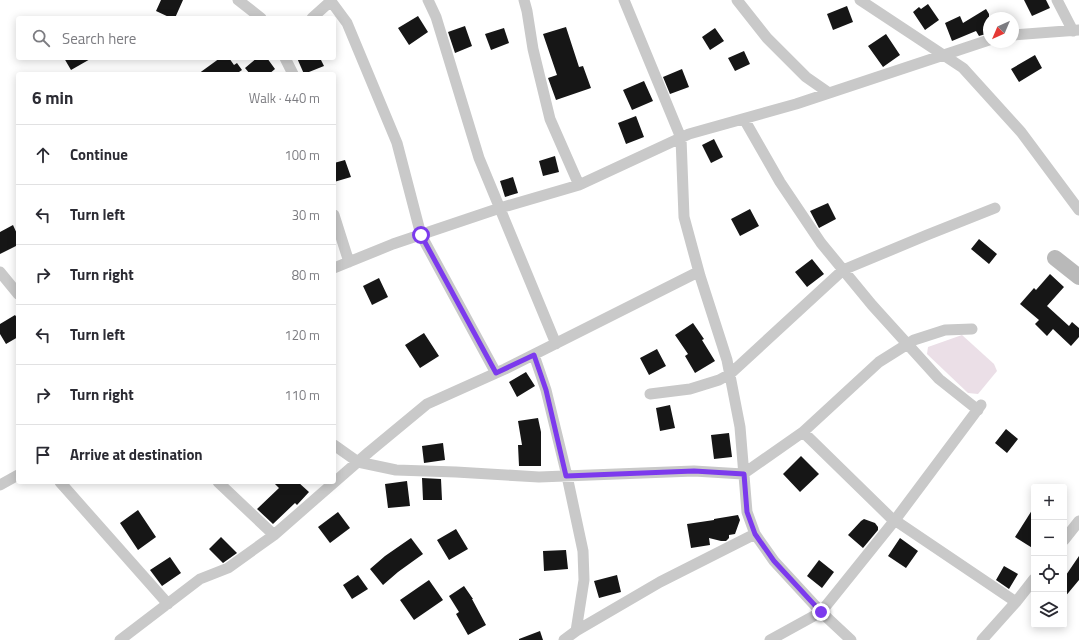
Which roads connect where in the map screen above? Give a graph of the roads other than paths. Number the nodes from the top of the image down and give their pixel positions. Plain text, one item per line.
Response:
1 (238, 0) edge
2 (331, 0) edge
3 (428, 0) edge
4 (524, 0) edge
5 (624, 0) edge
6 (737, 0) edge
7 (860, 0) edge
8 (1057, 0) edge
9 (258, 16) edge
10 (314, 16) edge
11 (1076, 30) edge
12 (1019, 35) edge
13 (983, 42) edge
14 (944, 55) junction
15 (286, 60) edge
16 (292, 72) edge
17 (829, 93) junction
18 (744, 119) junction
19 (681, 138) junction
20 (579, 185) junction
21 (500, 208) junction
22 (995, 208) dead end
23 (1079, 210) edge
24 (336, 221) edge
25 (421, 235) junction
26 (1055, 258) dead end
27 (349, 262) junction
28 (336, 267) edge
29 (843, 270) junction
30 (0, 272) edge
31 (698, 272) junction
32 (1079, 277) edge
33 (16, 292) edge
34 (972, 329) dead end
35 (556, 344) junction
36 (908, 344) junction
37 (534, 355) junction
38 (496, 373) junction
39 (730, 374) junction
40 (650, 394) dead end
41 (803, 432) junction
42 (336, 446) edge
43 (358, 462) junction
44 (744, 474) junction
45 (16, 476) edge
46 (566, 476) junction
47 (336, 481) edge
48 (62, 484) edge
49 (220, 484) edge
50 (333, 484) edge
51 (0, 485) edge
52 (895, 520) junction
53 (1079, 521) edge
54 (755, 534) junction
55 (274, 535) junction
56 (1067, 536) edge
57 (1031, 583) edge
58 (1016, 602) junction
59 (168, 604) junction
60 (821, 612) junction
61 (576, 631) junction
62 (120, 640) edge
63 (564, 640) edge
64 (770, 640) edge
65 (851, 640) edge
66 (982, 640) edge

1 - 9 street
2 - 10 street
2 - 25 street
3 - 21 street
4 - 20 street
5 - 19 street
6 - 17 street
7 - 14 street
8 - 11 street
11 - 12 street
13 - 14 street
14 - 17 street
14 - 23 street
15 - 16 street
17 - 18 street
18 - 19 street
18 - 29 street
19 - 20 street
19 - 31 street
20 - 21 street
21 - 25 street
21 - 35 street
22 - 29 street
24 - 27 street
25 - 27 street
25 - 38 street
26 - 32 street
27 - 28 street
29 - 36 street
29 - 39 street
30 - 33 street
31 - 35 street
31 - 39 street
34 - 36 street
35 - 37 street
36 - 41 street
36 - 52 street
37 - 38 street
37 - 46 street
38 - 43 street
39 - 40 street
39 - 44 street
41 - 44 street
41 - 52 street
42 - 43 street
43 - 46 street
43 - 47 street
44 - 46 street
44 - 54 street
45 - 51 street
46 - 61 street
48 - 59 street
49 - 55 street
50 - 55 street
52 - 58 street
52 - 60 street
53 - 56 street
54 - 60 street
54 - 61 street
55 - 59 street
57 - 58 street
58 - 66 street
59 - 62 street
60 - 64 street
60 - 65 street
61 - 63 street

